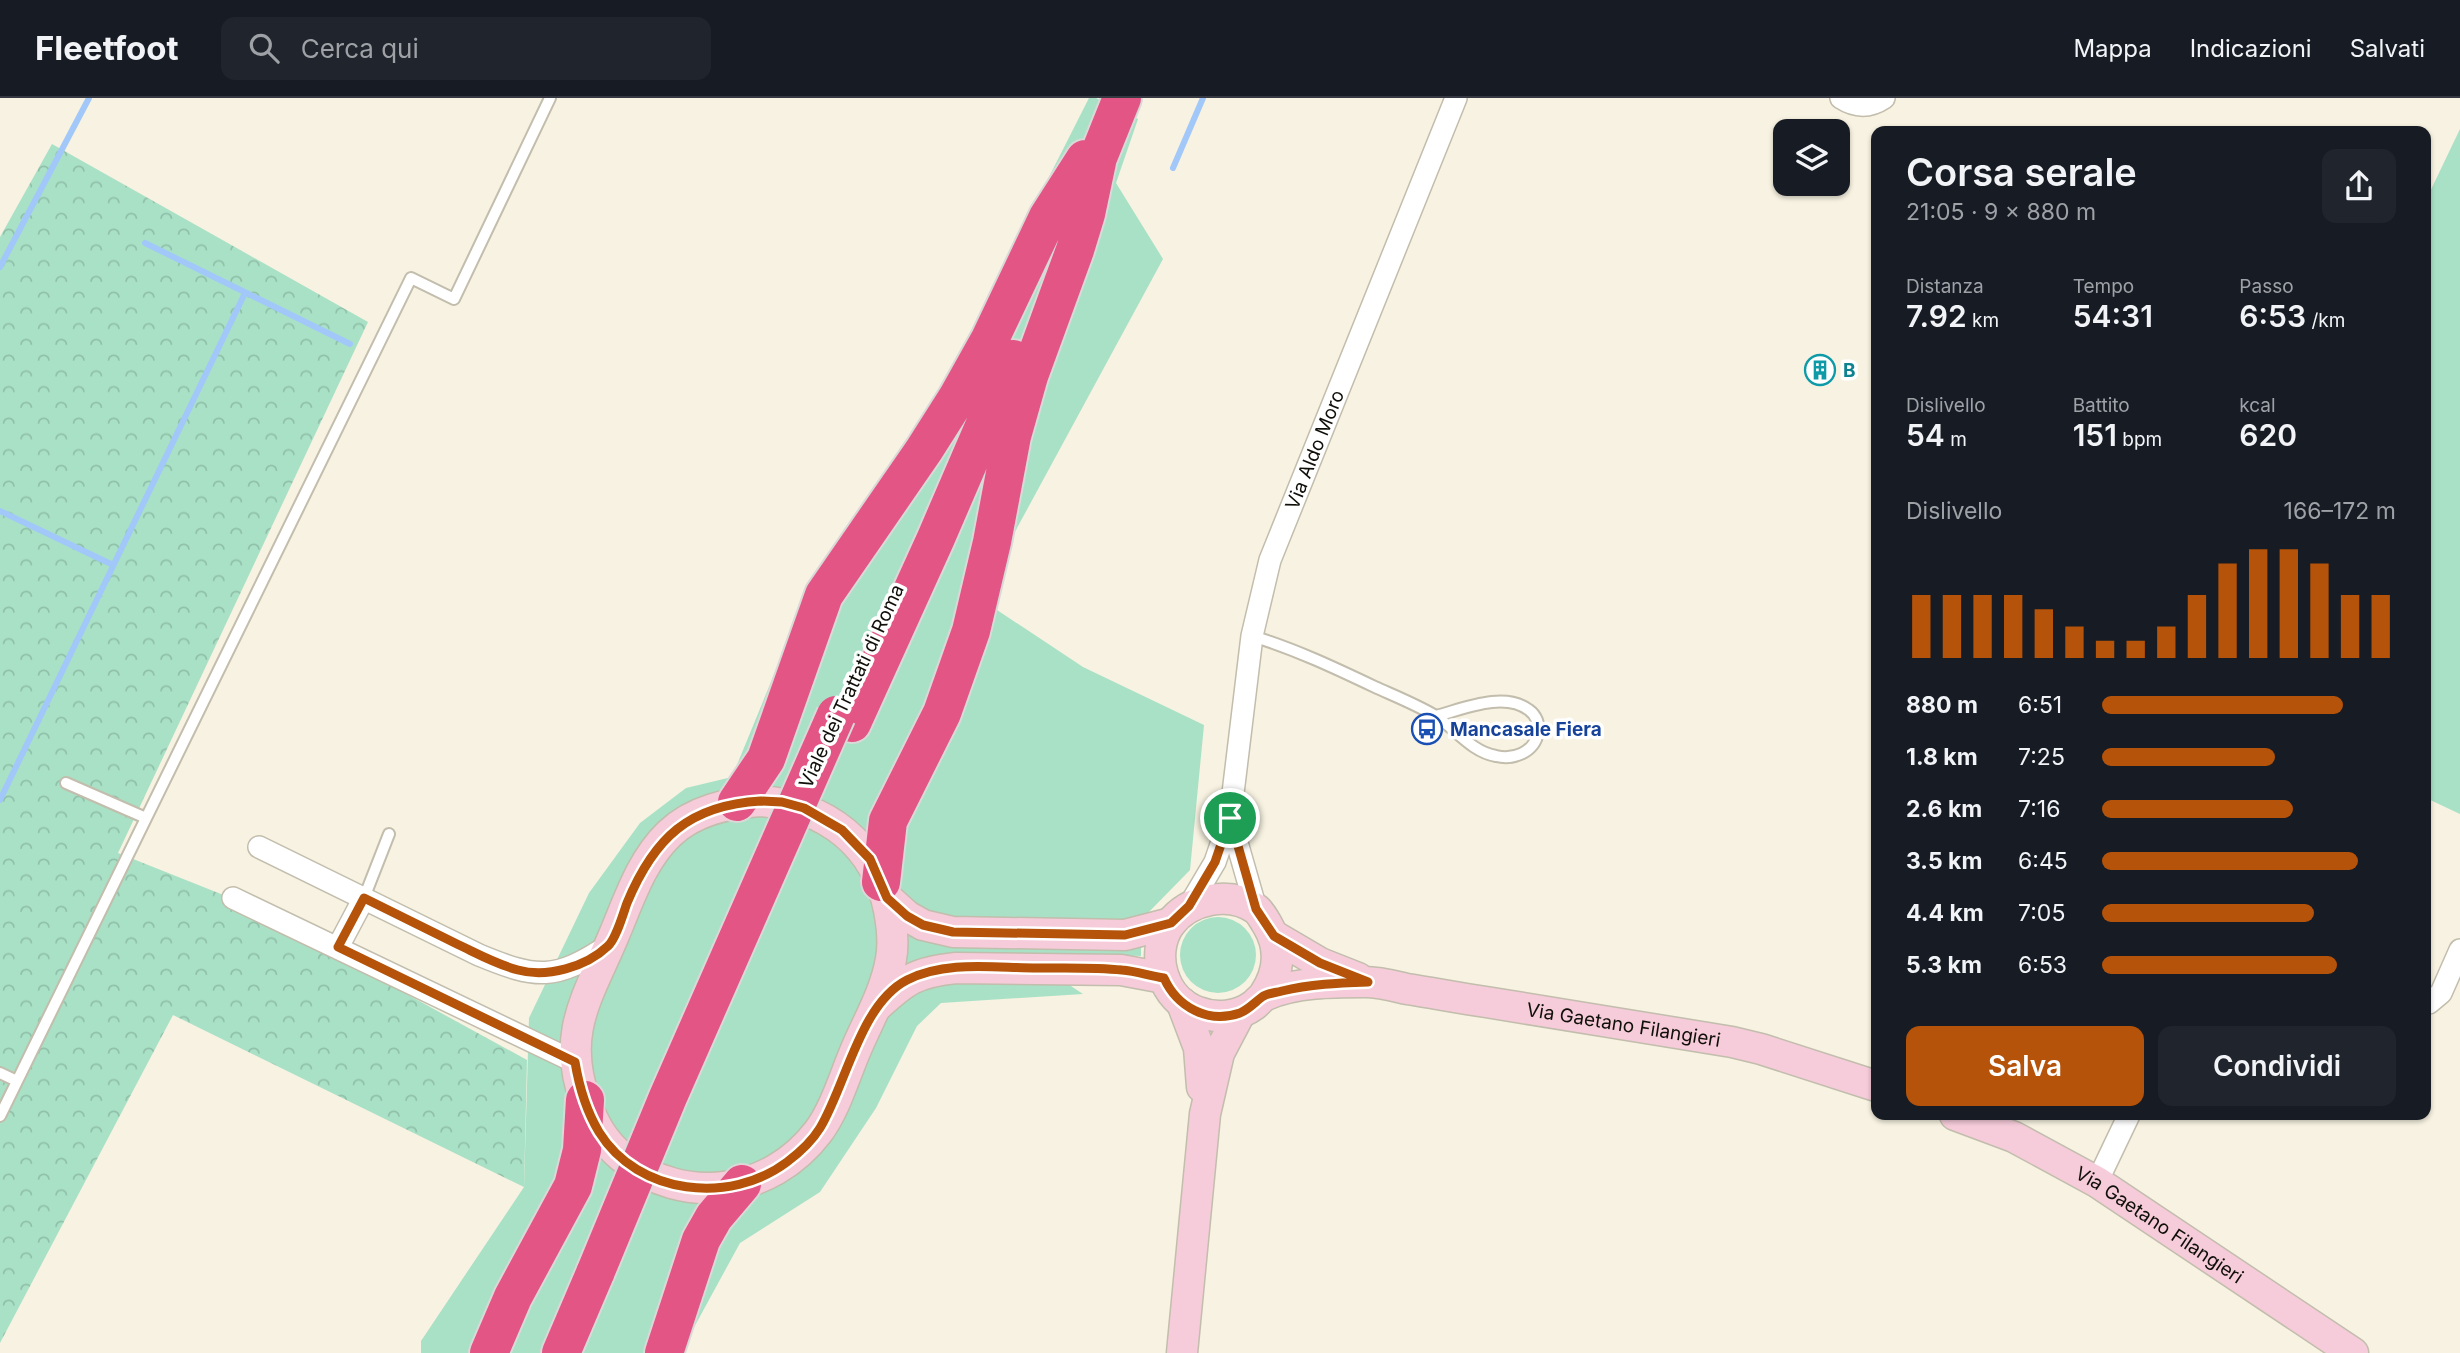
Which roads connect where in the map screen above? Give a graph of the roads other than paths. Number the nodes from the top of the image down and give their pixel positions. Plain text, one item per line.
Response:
1 (550, 98) edge
2 (1112, 98) edge
3 (1122, 98) edge
4 (1456, 98) edge
5 (1841, 98) edge
6 (1884, 98) edge
7 (1091, 161) junction
8 (1252, 636) junction
9 (1436, 716) junction
10 (66, 783) dead end
11 (737, 802) junction
12 (146, 818) junction
13 (1230, 818) junction
14 (389, 834) dead end
15 (259, 847) dead end
16 (884, 890) junction
17 (233, 898) dead end
18 (364, 898) junction
19 (1256, 909) junction
20 (1180, 915) junction
21 (1274, 936) junction
22 (610, 945) junction
23 (338, 947) junction
24 (2460, 950) edge
25 (1164, 978) junction
26 (1368, 982) junction
27 (1264, 995) junction
28 (2431, 1001) edge
29 (1182, 1003) junction
30 (873, 1010) junction
31 (1240, 1013) junction
32 (575, 1062) junction
33 (0, 1073) edge
34 (17, 1081) junction
35 (1871, 1084) edge
36 (585, 1100) junction
37 (1205, 1114) junction
38 (0, 1116) edge
39 (1968, 1120) edge
40 (2127, 1120) edge
41 (2097, 1182) junction
42 (742, 1184) junction
43 (606, 1275) junction
44 (489, 1353) edge
45 (561, 1353) edge
46 (585, 1353) edge
47 (664, 1353) edge
48 (1182, 1353) edge
49 (2354, 1353) edge

1 - 12 lane
2 - 7 highway, Viale dei Trattati di Roma
3 - 7 highway, Viale dei Trattati di Roma
4 - 8 street, Via Aldo Moro
5 - 6 street
7 - 11 highway
7 - 16 highway
7 - 43 highway, Viale dei Trattati di Roma
8 - 9 lane
8 - 13 street, Via Aldo Moro
9 - 9 lane
10 - 12 lane
11 - 16 street
11 - 22 street
12 - 34 lane
13 - 19 street, Via Aldo Moro
13 - 20 street, Via Aldo Moro
14 - 18 lane
15 - 18 street
16 - 20 street
16 - 30 street
17 - 23 street
18 - 22 street
18 - 23 street
19 - 20 street
19 - 21 street
20 - 25 street
21 - 26 street, Via Gaetano Filangieri
21 - 27 street
22 - 32 street
23 - 32 street
24 - 28 street
25 - 29 street
25 - 30 street
26 - 27 street, Via Gaetano Filangieri
26 - 35 street, Via Gaetano Filangieri
27 - 31 street
29 - 31 street
29 - 37 street
30 - 42 street
31 - 37 street
32 - 36 street
33 - 34 lane
34 - 38 lane
36 - 42 street
36 - 44 highway
37 - 48 street
39 - 41 street, Via Gaetano Filangieri
40 - 41 street
41 - 49 street, Via Gaetano Filangieri
42 - 47 highway
43 - 45 highway, Viale dei Trattati di Roma
43 - 46 highway, Viale dei Trattati di Roma

